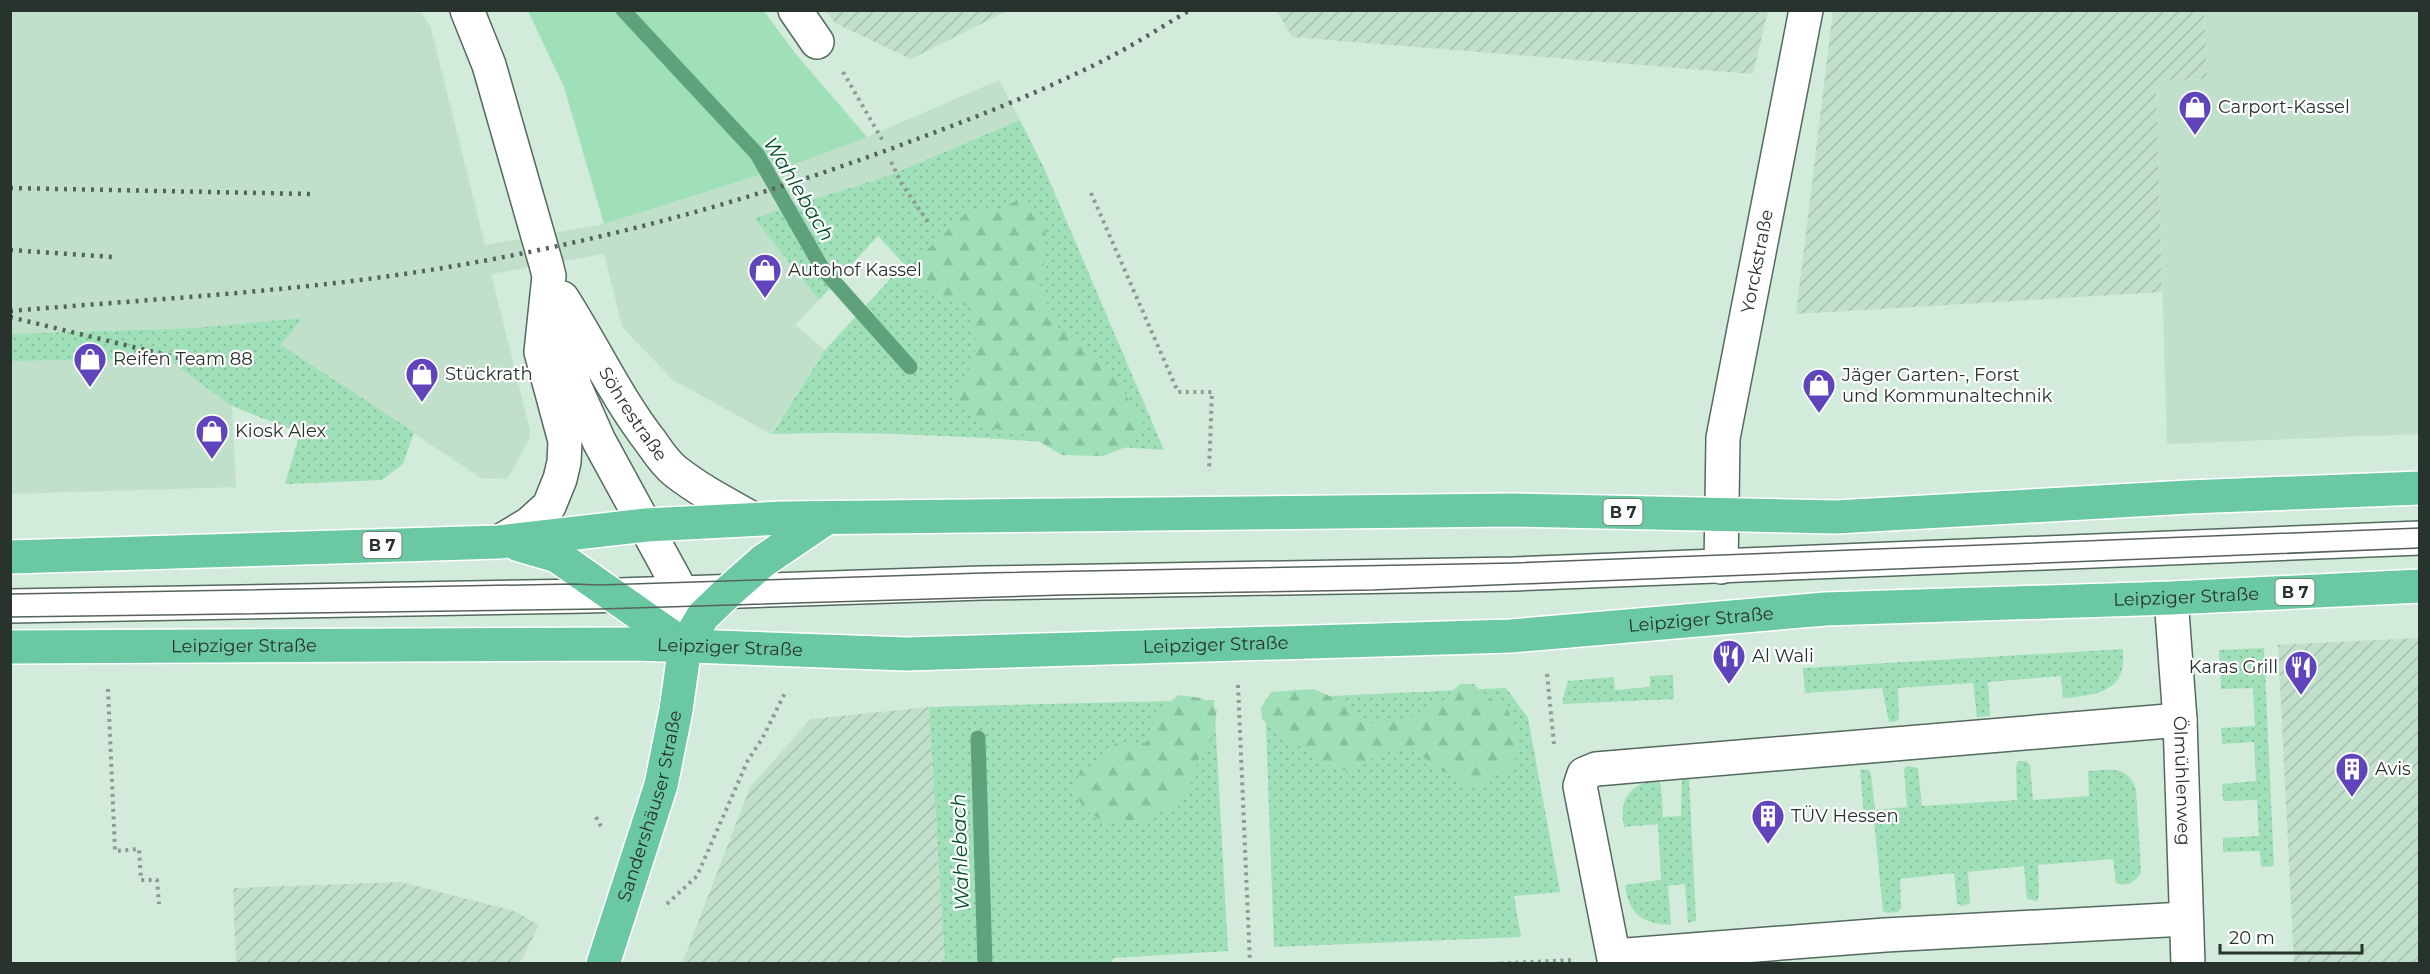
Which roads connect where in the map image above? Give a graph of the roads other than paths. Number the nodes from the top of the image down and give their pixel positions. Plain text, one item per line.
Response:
1 (467, 10) edge
2 (795, 10) edge
3 (1806, 10) edge
4 (817, 42) road end
5 (549, 276) junction
6 (2420, 488) edge
7 (1720, 514) junction
8 (753, 519) junction
9 (825, 519) junction
10 (646, 525) junction
11 (2420, 538) edge
12 (499, 542) junction
13 (10, 557) edge
14 (1721, 567) junction
15 (2420, 586) edge
16 (730, 591) junction
17 (677, 594) junction
18 (613, 595) junction
19 (2171, 598) junction
20 (10, 606) edge
21 (685, 646) junction
22 (10, 647) edge
23 (2180, 720) junction
24 (2186, 919) junction
25 (1615, 960) edge
26 (603, 963) edge
27 (2187, 963) edge

1 - 5 street, Söhrestraße
2 - 4 street
3 - 7 street, Yorckstraße
5 - 8 street, Söhrestraße
5 - 10 street
5 - 12 street, Söhrestraße
6 - 7 main road, B 7
7 - 9 main road, B 7
7 - 14 street, Yorckstraße
8 - 9 main road, B 7
8 - 10 main road, B 7
9 - 16 main road, Sandershäuser Straße
10 - 12 main road, B 7
10 - 17 street
11 - 14 street
12 - 13 main road, B 7
12 - 18 main road
14 - 16 street
15 - 19 main road, Leipziger Straße / B 7
16 - 17 street
16 - 21 main road, Sandershäuser Straße
17 - 18 street
17 - 21 street
18 - 20 street
18 - 21 main road
19 - 21 main road, Leipziger Straße / B 7
19 - 23 street, Ölmühlenweg
21 - 22 main road, Leipziger Straße / B 7
21 - 26 main road, Sandershäuser Straße
23 - 24 street, Ölmühlenweg
23 - 25 street
24 - 25 street
24 - 27 street, Ölmühlenweg

